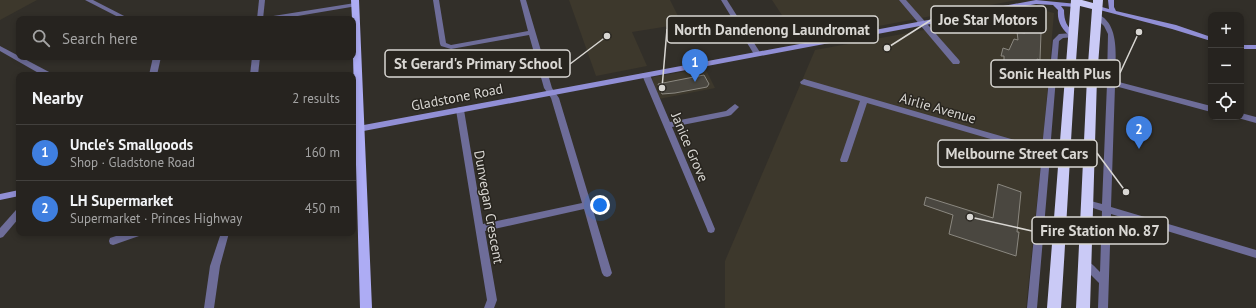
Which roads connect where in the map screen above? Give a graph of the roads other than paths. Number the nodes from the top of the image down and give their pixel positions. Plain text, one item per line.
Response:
1 (88, 0) edge
2 (262, 0) edge
3 (436, 0) edge
4 (523, 0) edge
5 (724, 0) edge
6 (902, 0) edge
7 (1111, 0) edge
8 (1040, 1) edge
9 (355, 2) edge
10 (1074, 2) edge
11 (1054, 3) junction
12 (1097, 8) edge
13 (1114, 12) junction
14 (121, 16) edge
15 (260, 16) edge
16 (283, 16) edge
17 (355, 16) edge
18 (922, 22) junction
19 (532, 32) junction
20 (1073, 35) junction
21 (1208, 38) edge
22 (1244, 47) edge
23 (1256, 47) edge
24 (0, 48) edge
25 (757, 54) junction
26 (16, 57) edge
27 (21, 60) edge
28 (156, 60) edge
29 (256, 60) edge
30 (356, 60) edge
31 (956, 62) dead end
32 (43, 72) edge
33 (154, 72) edge
34 (254, 72) edge
35 (646, 75) junction
36 (1092, 78) junction
37 (804, 82) dead end
38 (1111, 83) junction
39 (551, 92) junction
40 (864, 100) junction
41 (735, 107) dead end
42 (1208, 108) edge
43 (460, 110) junction
44 (1244, 117) edge
45 (1256, 120) edge
46 (667, 125) junction
47 (357, 129) edge
48 (1045, 152) junction
49 (1065, 158) junction
50 (844, 160) dead end
51 (16, 194) edge
52 (0, 197) edge
53 (1087, 202) junction
54 (587, 205) junction
55 (1106, 208) junction
56 (16, 215) edge
57 (480, 228) junction
58 (710, 229) dead end
59 (0, 234) edge
60 (127, 236) edge
61 (224, 236) edge
62 (113, 241) dead end
63 (1256, 254) edge
64 (1085, 264) junction
65 (607, 273) dead end
66 (1104, 282) junction
67 (209, 308) edge
68 (366, 308) edge
69 (489, 308) edge
70 (1032, 308) edge
71 (1054, 308) edge
72 (1083, 308) edge
73 (1103, 308) edge

1 - 14 street
2 - 15 street
3 - 19 street
4 - 19 street
5 - 25 street
6 - 18 street
7 - 13 main road
8 - 11 main road, Gladstone Road
8 - 18 main road, Gladstone Road
9 - 16 street
9 - 17 main road
10 - 11 main road, Gladstone Road
10 - 12 highway
10 - 20 highway
11 - 20 main road
12 - 13 main road
12 - 36 highway
12 - 38 street
13 - 21 main road
18 - 25 main road, Gladstone Road
18 - 31 street
19 - 39 street
20 - 48 street
20 - 49 highway
22 - 23 main road
24 - 26 street
25 - 35 main road, Gladstone Road
27 - 32 street
28 - 33 street
29 - 34 street
30 - 47 main road
35 - 39 main road, Gladstone Road
35 - 46 street, Janice Grove
36 - 38 street
36 - 53 highway
37 - 40 street, Airlie Avenue
38 - 42 street
38 - 55 street
39 - 43 main road, Gladstone Road
39 - 54 street
40 - 48 street, Airlie Avenue
40 - 50 street
41 - 46 street
43 - 47 main road, Gladstone Road
43 - 57 street, Dunvegan Crescent
44 - 45 street
46 - 58 street, Janice Grove
47 - 68 main road
48 - 49 street, Airlie Avenue
48 - 70 street
49 - 71 highway
51 - 52 main road
53 - 55 street
53 - 64 highway
54 - 57 street
54 - 65 street
55 - 63 street
55 - 66 street
56 - 59 street
57 - 69 street, Dunvegan Crescent
60 - 62 street
61 - 67 street
64 - 66 street
64 - 72 highway
66 - 73 street

